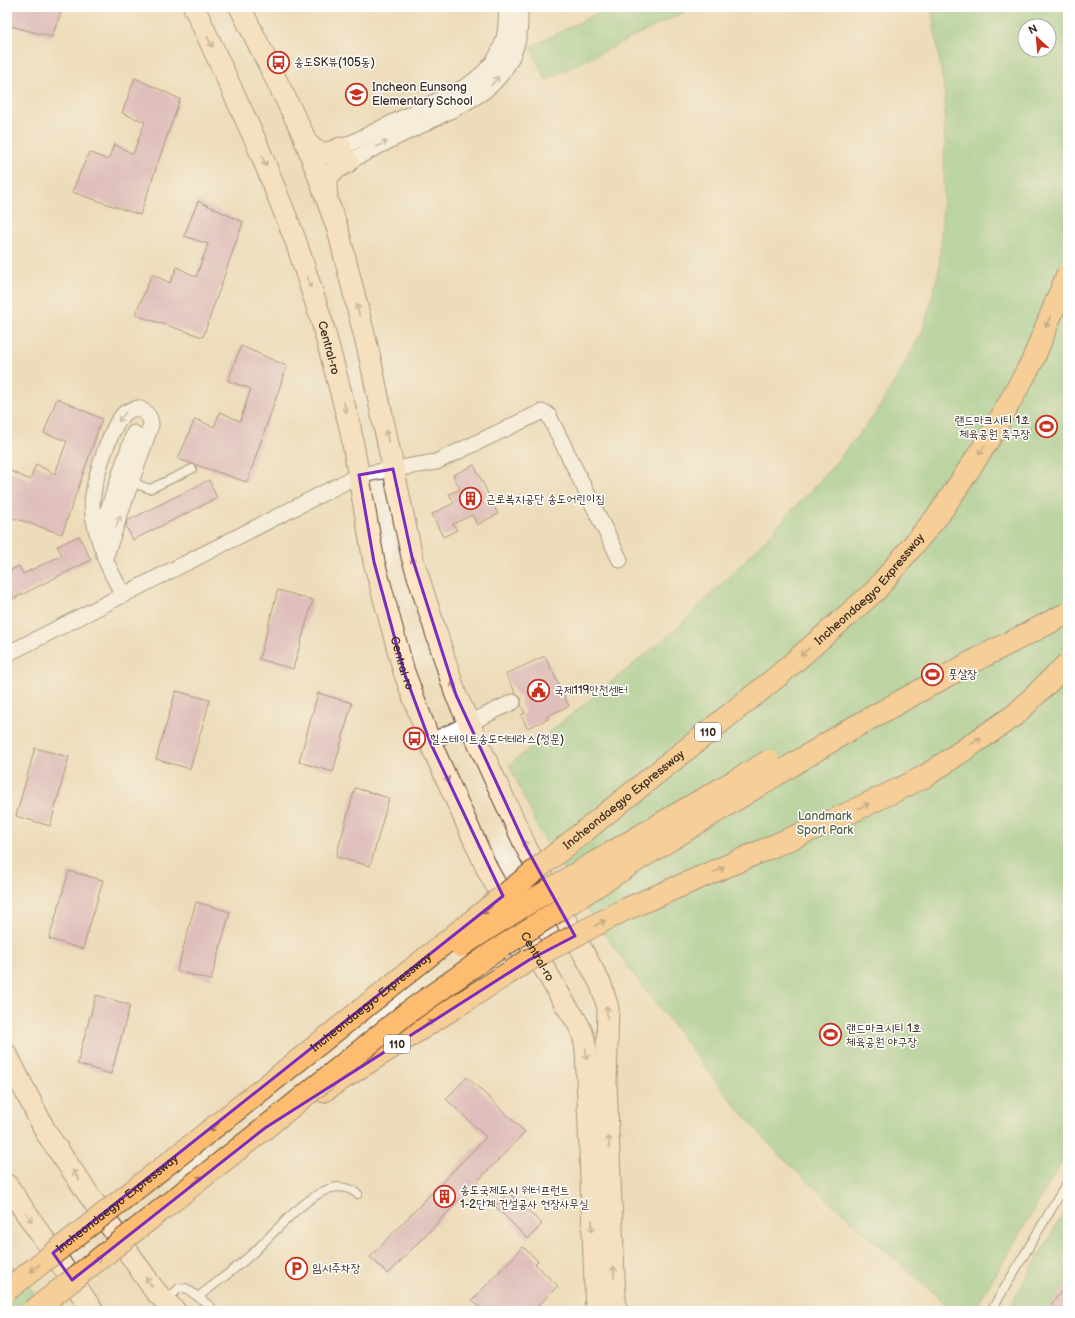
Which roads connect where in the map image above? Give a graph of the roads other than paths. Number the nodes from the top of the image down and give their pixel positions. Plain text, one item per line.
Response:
1 (194, 7) edge
2 (240, 7) edge
3 (506, 7) edge
4 (519, 7) edge
5 (305, 140) junction
6 (344, 155) junction
7 (328, 202) junction
8 (1068, 273) edge
9 (134, 433) dead end
10 (192, 469) dead end
11 (393, 469) junction
12 (359, 475) junction
13 (131, 482) junction
14 (103, 552) junction
15 (620, 560) dead end
16 (123, 595) junction
17 (1068, 598) edge
18 (1068, 613) edge
19 (7, 654) edge
20 (1068, 663) edge
21 (513, 702) dead end
22 (469, 723) junction
23 (430, 742) junction
24 (7, 1055) edge
25 (245, 1103) junction
26 (265, 1128) junction
27 (1068, 1181) edge
28 (7, 1185) edge
29 (358, 1194) dead end
30 (7, 1290) edge
31 (198, 1297) junction
32 (171, 1306) edge
33 (211, 1307) dead end
34 (33, 1311) edge
35 (93, 1311) edge
36 (596, 1311) edge
37 (616, 1311) edge
38 (991, 1311) edge

1 -> 12 main road, Central-ro
2 - 5 main road
3 - 6 street
6 -> 4 street
5 - 6 main road
5 - 7 main road
6 - 7 main road
11 -> 7 main road
8 -> 25 highway, Incheondaegyo Expressway / 110, bridge
9 - 14 street
10 - 13 lane
11 - 12 street
11 - 15 street
22 -> 11 main road
12 - 16 street
12 - 23 main road, Central-ro
14 -> 13 street
13 -> 14 street
14 - 16 street
16 - 19 street
17 - 25 highway, Incheondaegyo Expressway, bridge
18 - 26 highway, bridge
26 -> 20 highway, 110, bridge
21 - 22 street
22 - 23 street
37 -> 22 main road
23 -> 36 main road, Central-ro
32 -> 24 main road
25 -> 30 highway, Incheondaegyo Expressway / 110, bridge
34 -> 26 highway, 110, bridge
27 - 38 lane
28 -> 35 main road
29 - 31 lane
31 - 32 lane
31 - 33 lane

